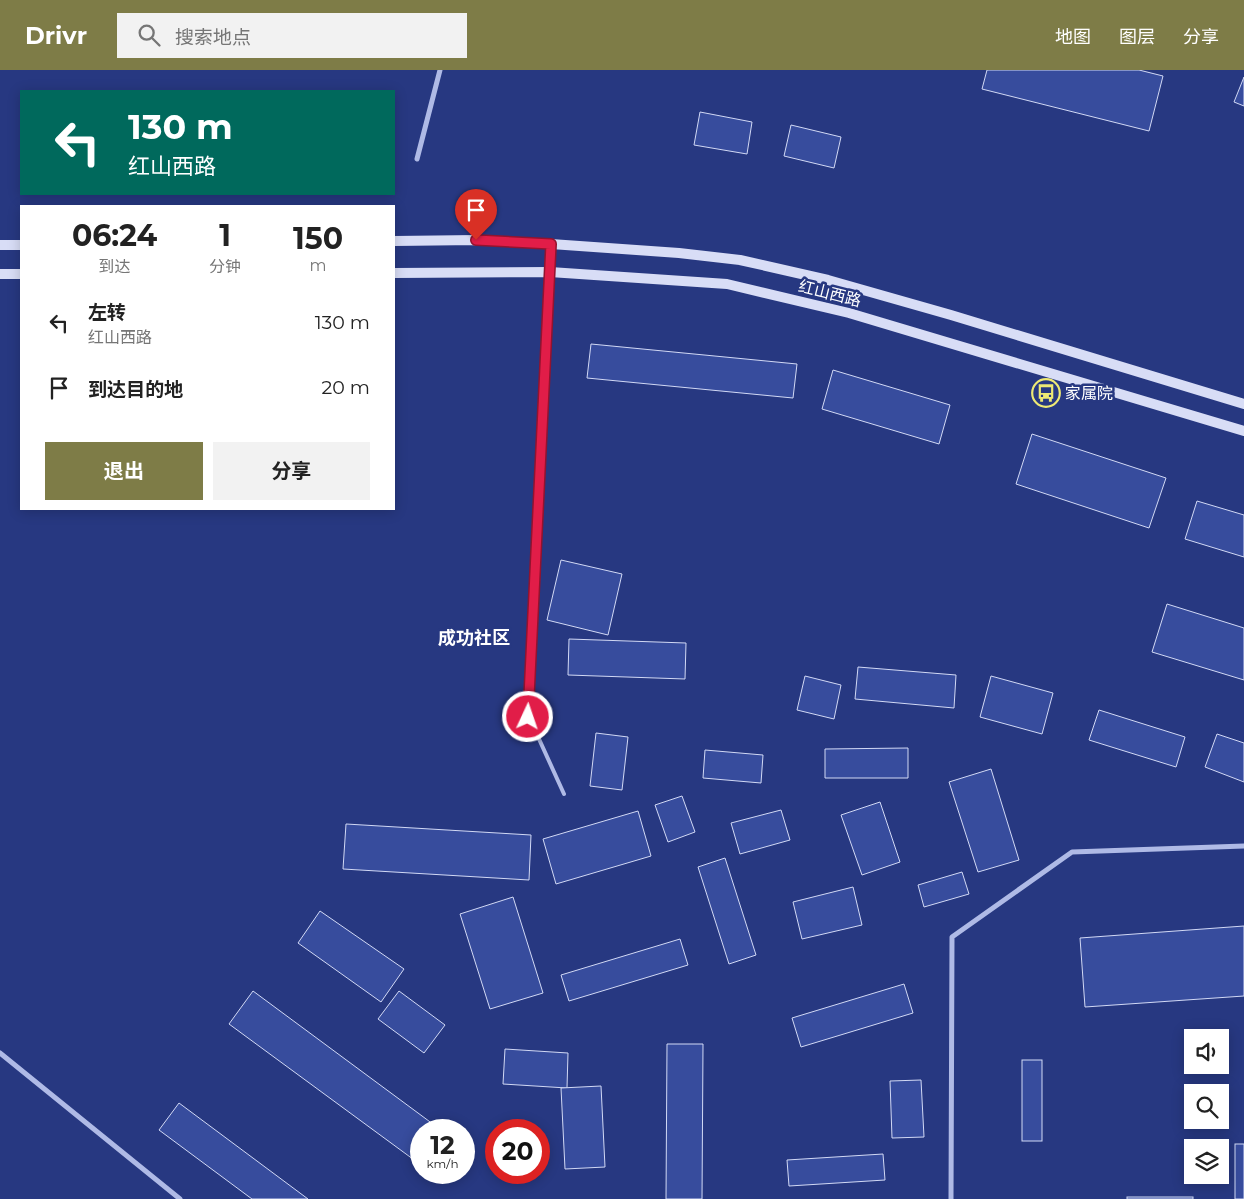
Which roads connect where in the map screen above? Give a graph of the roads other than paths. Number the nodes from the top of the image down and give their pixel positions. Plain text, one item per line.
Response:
1 (440, 70) edge
2 (417, 159) dead end
3 (395, 241) edge
4 (551, 244) junction
5 (0, 245) edge
6 (20, 245) edge
7 (550, 272) junction
8 (395, 273) edge
9 (0, 274) edge
10 (20, 274) edge
11 (1244, 404) edge
12 (1244, 431) edge
13 (564, 794) dead end
14 (1244, 846) edge
15 (0, 1053) edge
16 (180, 1199) edge
17 (951, 1199) edge

1 - 2 street
3 - 4 main road, 红山西路
4 - 7 lane
4 - 11 main road, 红山西路
5 - 6 main road
7 - 8 main road, 红山西路
7 - 12 main road, 红山西路
7 - 13 lane
9 - 10 main road
14 - 17 street
15 - 16 street

